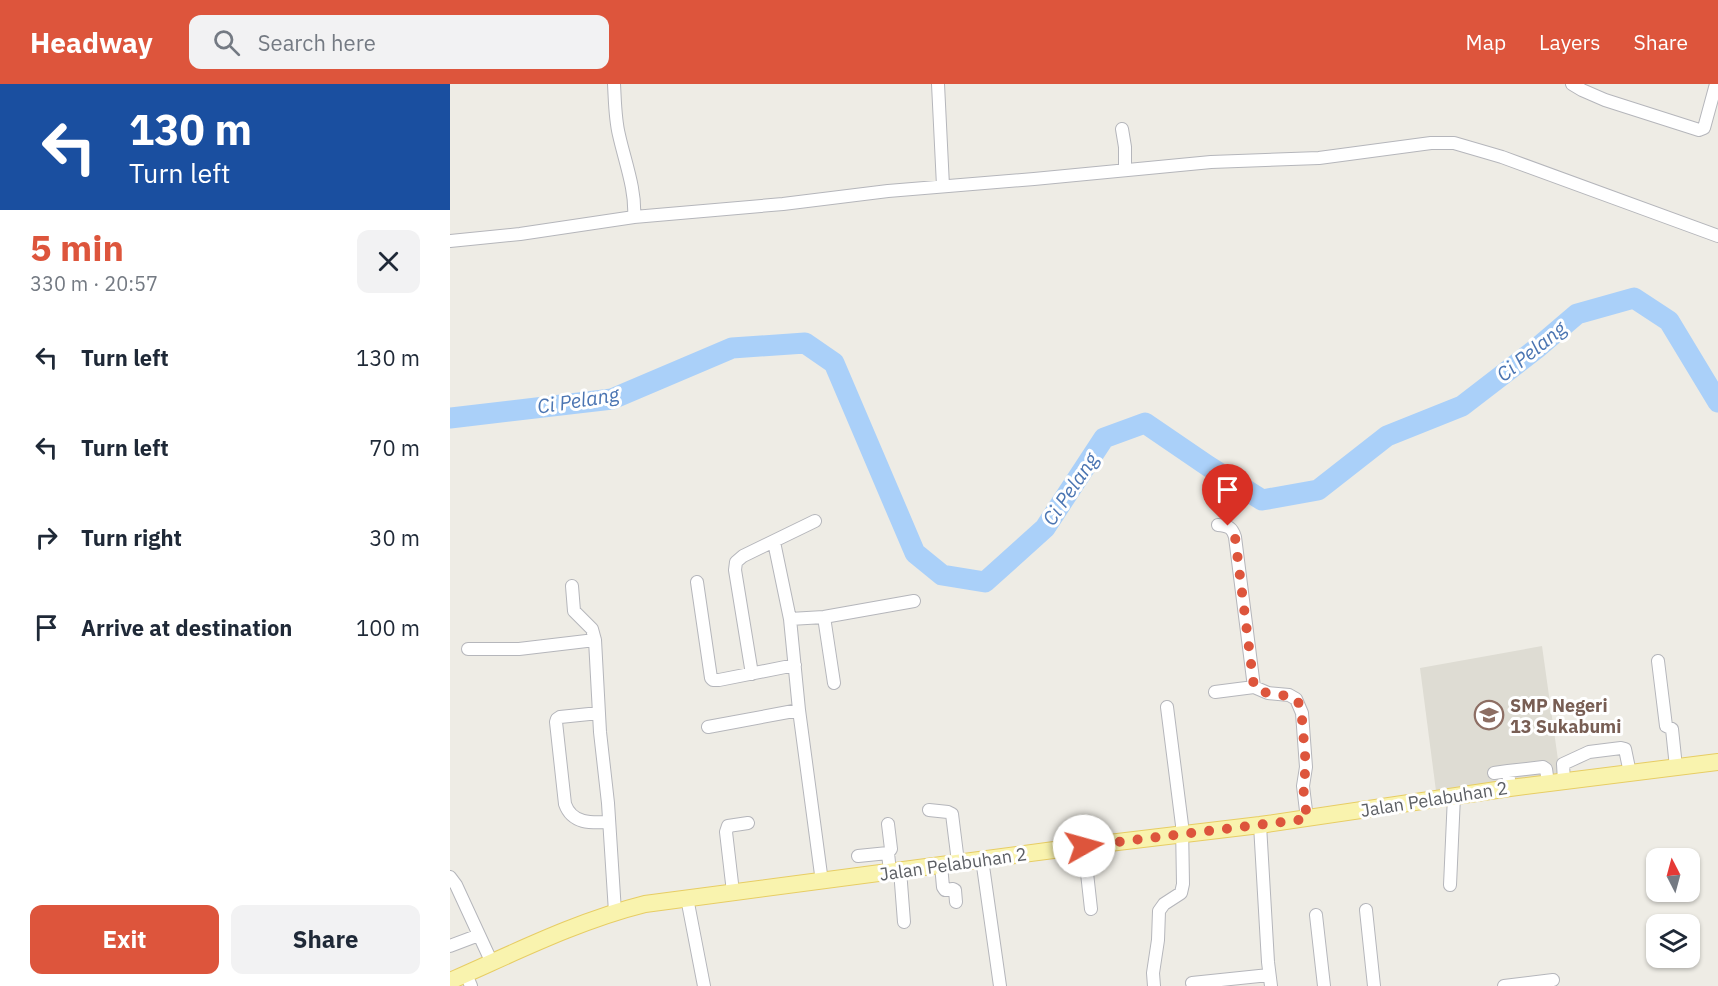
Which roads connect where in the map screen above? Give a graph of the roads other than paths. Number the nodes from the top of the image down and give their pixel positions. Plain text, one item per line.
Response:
1 (614, 84) edge
2 (938, 84) edge
3 (1572, 84) edge
4 (1716, 84) edge
5 (1122, 129) dead end
6 (1125, 169) junction
7 (943, 186) junction
8 (634, 218) junction
9 (1718, 236) edge
10 (450, 241) edge
11 (815, 521) dead end
12 (1218, 525) dead end
13 (774, 542) junction
14 (697, 582) dead end
15 (572, 586) dead end
16 (914, 601) dead end
17 (824, 617) junction
18 (790, 619) junction
19 (595, 640) junction
20 (468, 649) dead end
21 (1658, 661) dead end
22 (795, 664) junction
23 (752, 674) junction
24 (834, 683) dead end
25 (1254, 687) junction
26 (1215, 692) dead end
27 (1167, 707) dead end
28 (799, 710) junction
29 (599, 713) junction
30 (708, 727) dead end
31 (1718, 762) edge
32 (1676, 767) junction
33 (1494, 772) dead end
34 (1630, 773) junction
35 (1509, 779) junction
36 (1556, 782) junction
37 (1454, 796) junction
38 (929, 810) dead end
39 (1307, 819) junction
40 (609, 822) junction
41 (748, 823) dead end
42 (888, 824) dead end
43 (1260, 825) junction
44 (1182, 835) junction
45 (1084, 846) junction
46 (888, 853) junction
47 (858, 856) dead end
48 (982, 859) junction
49 (958, 862) junction
50 (940, 865) junction
51 (895, 871) junction
52 (450, 877) edge
53 (822, 882) junction
54 (1450, 885) dead end
55 (733, 892) junction
56 (687, 898) junction
57 (956, 902) dead end
58 (1091, 909) dead end
59 (1366, 910) dead end
60 (615, 912) junction
61 (1316, 915) dead end
62 (904, 922) dead end
63 (479, 935) junction
64 (450, 946) edge
65 (492, 963) junction
66 (469, 980) edge
67 (1270, 980) edge
68 (1553, 980) dead end
69 (450, 981) edge
70 (1192, 983) dead end
71 (704, 986) edge
72 (1000, 986) edge
73 (1154, 986) edge
74 (1324, 986) edge
75 (1374, 986) edge
76 (1504, 986) edge

1 - 8 street
2 - 7 street
3 - 4 street
5 - 6 street
6 - 7 street
6 - 9 street
7 - 8 street
8 - 10 street
11 - 13 street
12 - 25 street
13 - 18 street
13 - 23 street
14 - 23 street
15 - 19 street
16 - 17 street
17 - 18 street
17 - 24 street
18 - 22 street
19 - 20 street
19 - 29 street
21 - 32 street
22 - 23 street
22 - 28 street
25 - 26 street
25 - 39 street
27 - 44 street
28 - 30 street
28 - 53 street
29 - 40 street
29 - 40 street
31 - 32 main road, Jalan Pelabuhan 2
32 - 34 main road, Jalan Pelabuhan 2
33 - 35 street
34 - 36 main road, Jalan Pelabuhan 2
34 - 36 street
35 - 36 main road, Jalan Pelabuhan 2
35 - 37 main road, Jalan Pelabuhan 2
37 - 39 main road, Jalan Pelabuhan 2
37 - 54 street
38 - 49 street
39 - 43 main road, Jalan Pelabuhan 2
40 - 60 street
41 - 55 street
42 - 46 street
43 - 44 main road, Jalan Pelabuhan 2
43 - 67 street
44 - 45 main road, Jalan Pelabuhan 2
44 - 73 street
45 - 48 main road, Jalan Pelabuhan 2
45 - 58 street
46 - 47 street
46 - 51 street
48 - 49 main road, Jalan Pelabuhan 2
48 - 72 street
49 - 50 main road, Jalan Pelabuhan 2
50 - 51 main road, Jalan Pelabuhan 2
50 - 57 street
51 - 53 main road, Jalan Pelabuhan 2
51 - 62 street
52 - 63 street
53 - 55 main road, Jalan Pelabuhan 2
55 - 56 main road, Jalan Pelabuhan 2
56 - 60 main road, Jalan Pelabuhan 2
56 - 71 street
59 - 75 street
60 - 65 main road, Jalan Pelabuhan 2
61 - 74 street
63 - 64 street
63 - 65 street
65 - 66 main road, Jalan Pelabuhan 2
66 - 69 main road, Jalan Pelabuhan 2
67 - 70 street
68 - 76 street

